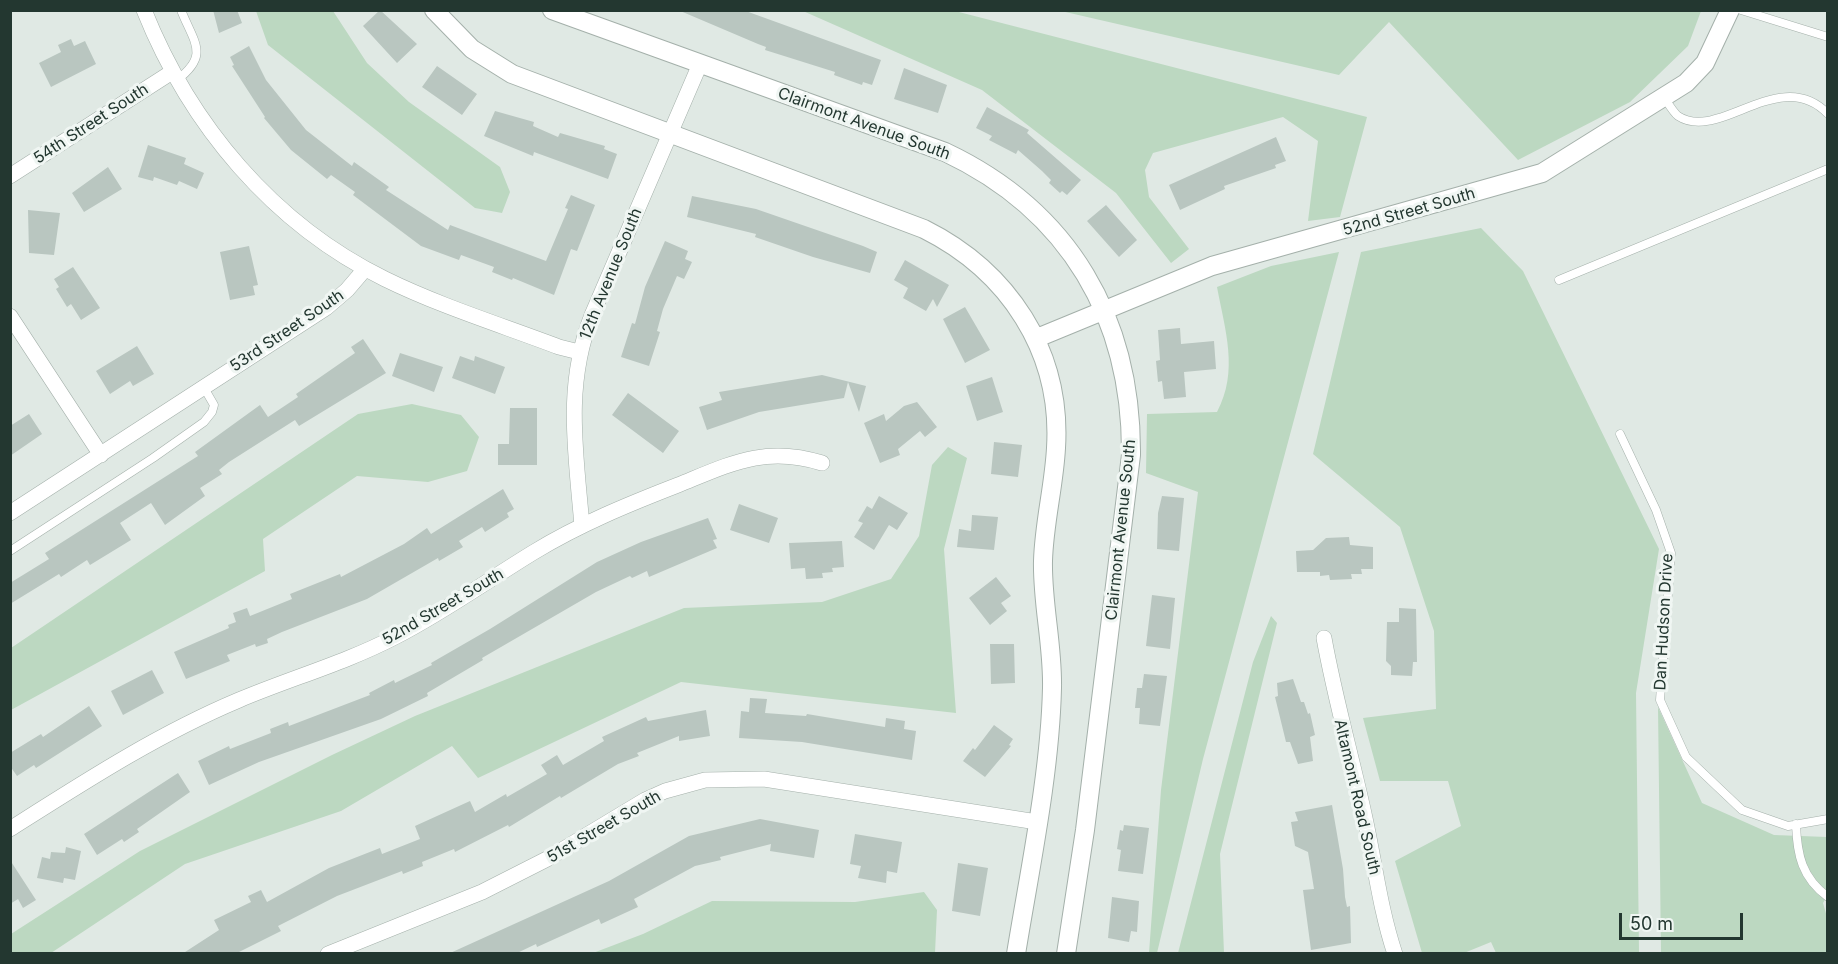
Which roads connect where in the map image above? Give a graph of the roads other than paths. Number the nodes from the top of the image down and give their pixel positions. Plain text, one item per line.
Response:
1 (144, 10) edge
2 (181, 10) edge
3 (434, 10) edge
4 (552, 10) edge
5 (1730, 10) edge
6 (1741, 10) edge
7 (1827, 37) edge
8 (700, 64) junction
9 (174, 76) junction
10 (1664, 96) junction
11 (1827, 114) edge
12 (669, 135) junction
13 (1827, 169) edge
14 (10, 176) edge
15 (365, 269) junction
16 (1560, 280) dead end
17 (1104, 310) junction
18 (10, 316) edge
19 (1037, 338) junction
20 (579, 352) junction
21 (203, 386) junction
22 (1620, 434) dead end
23 (101, 455) junction
24 (822, 463) dead end
25 (10, 513) edge
26 (582, 526) junction
27 (10, 551) edge
28 (1324, 638) dead end
29 (1827, 819) edge
30 (1037, 822) junction
31 (1796, 824) junction
32 (10, 829) edge
33 (1827, 897) edge
34 (328, 954) edge
35 (1016, 954) edge
36 (1066, 954) edge
37 (1395, 954) edge

1 - 9 street
2 - 9 lane
3 - 12 street
4 - 8 street
5 - 10 street, 52nd Street South
6 - 7 lane
8 - 12 street, 12th Avenue South
8 - 17 street, Clairmont Avenue South
9 - 14 street, 54th Street South
9 - 15 street
10 - 11 lane
10 - 17 street, 52nd Street South
12 - 19 street
12 - 20 street, 12th Avenue South
13 - 16 lane
15 - 20 street
15 - 21 street, 53rd Street South
17 - 19 street, 52nd Street South
17 - 36 street, Clairmont Avenue South
18 - 23 street
19 - 30 street
20 - 26 street, 12th Avenue South
21 - 23 street, 53rd Street South
21 - 27 lane
22 - 31 lane, Dan Hudson Drive
23 - 25 street, 53rd Street South
24 - 26 street, 52nd Street South
26 - 32 street, 52nd Street South
28 - 37 street, Altamont Road South
29 - 31 lane, Dan Hudson Drive
30 - 34 street, 51st Street South
30 - 35 street
31 - 33 lane

